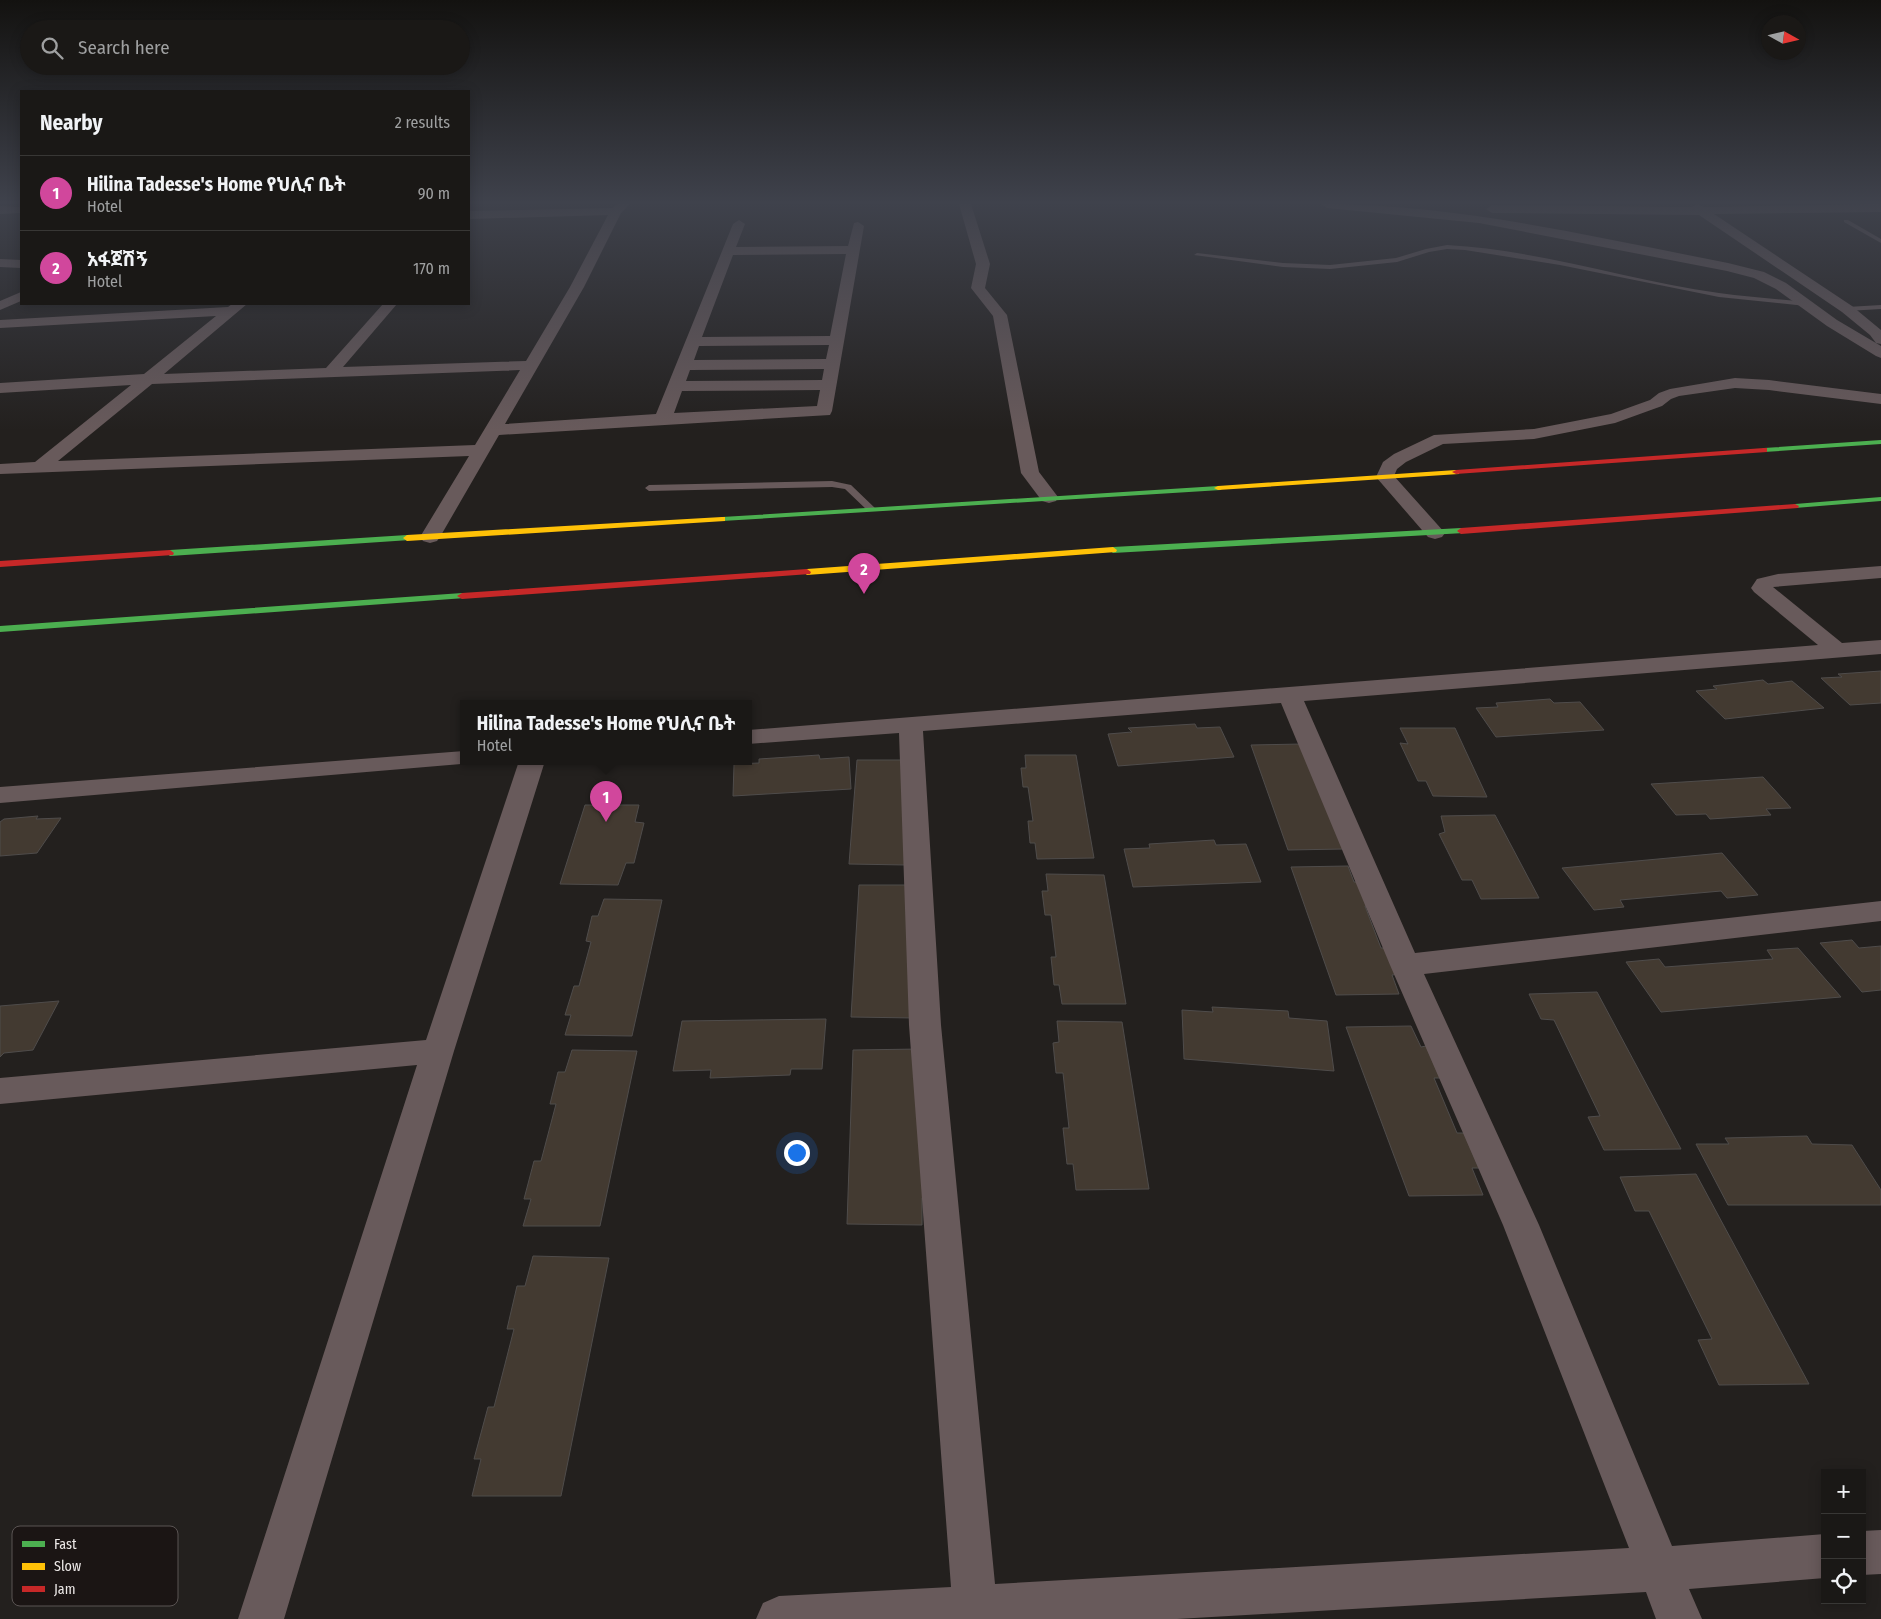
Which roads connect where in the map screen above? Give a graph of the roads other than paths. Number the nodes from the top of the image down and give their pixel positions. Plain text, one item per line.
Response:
1 (582, 280) edge
2 (717, 280) edge
3 (848, 280) edge
4 (980, 280) edge
5 (1642, 280) edge
6 (1768, 280) edge
7 (1803, 280) edge
8 (20, 296) edge
9 (1806, 304) junction
10 (389, 305) edge
11 (0, 306) edge
12 (1881, 307) edge
13 (236, 308) edge
14 (1847, 309) junction
15 (0, 324) edge
16 (837, 340) junction
17 (1881, 340) edge
18 (693, 342) junction
19 (1881, 354) edge
20 (685, 364) junction
21 (833, 364) junction
22 (531, 365) junction
23 (330, 373) junction
24 (148, 380) junction
25 (829, 385) junction
26 (676, 386) junction
27 (0, 388) edge
28 (1881, 399) edge
29 (664, 419) junction
30 (493, 430) junction
31 (1881, 442) edge
32 (481, 450) junction
33 (42, 466) junction
34 (0, 468) edge
35 (1385, 478) junction
36 (649, 488) dead end
37 (1049, 497) junction
38 (1881, 500) edge
39 (871, 508) junction
40 (1435, 533) junction
41 (430, 537) junction
42 (0, 564) edge
43 (1881, 572) edge
44 (0, 629) edge
45 (1881, 646) edge
46 (1838, 650) junction
47 (1290, 695) junction
48 (911, 725) junction
49 (752, 737) edge
50 (460, 758) edge
51 (531, 765) edge
52 (0, 795) edge
53 (1881, 911) edge
54 (1405, 965) junction
55 (438, 1051) junction
56 (0, 1091) edge
57 (1881, 1552) edge
58 (1866, 1553) edge
59 (1821, 1556) edge
60 (1659, 1569) junction
61 (975, 1608) junction
62 (261, 1619) edge
63 (779, 1619) edge
64 (1679, 1619) edge

1 - 22 street
2 - 18 street
3 - 16 street
4 - 37 street
5 - 9 lane
6 - 9 street
7 - 14 street
8 - 11 street
9 - 19 street
10 - 23 street
12 - 14 lane
13 - 15 street
13 - 24 street
14 - 17 street
16 - 18 street
16 - 21 street
18 - 20 street
20 - 21 street
20 - 26 street
21 - 25 street
22 - 23 street
22 - 30 street
23 - 24 street
24 - 27 street
24 - 33 street
25 - 26 street
25 - 29 street
26 - 29 street
28 - 35 street
29 - 30 street
30 - 32 street
31 - 35 main road
32 - 33 street
32 - 41 street
33 - 34 street
35 - 37 main road
35 - 40 street
36 - 39 lane
37 - 39 main road
38 - 40 main road
39 - 41 main road
40 - 44 main road
41 - 42 main road
43 - 46 street
45 - 46 street
46 - 47 street
47 - 48 street
47 - 54 street
48 - 49 street
48 - 61 street
50 - 52 street
51 - 55 street
53 - 54 street
54 - 60 street
55 - 56 street
55 - 62 street
57 - 58 street
59 - 60 street
60 - 61 street
60 - 64 street
61 - 63 street

